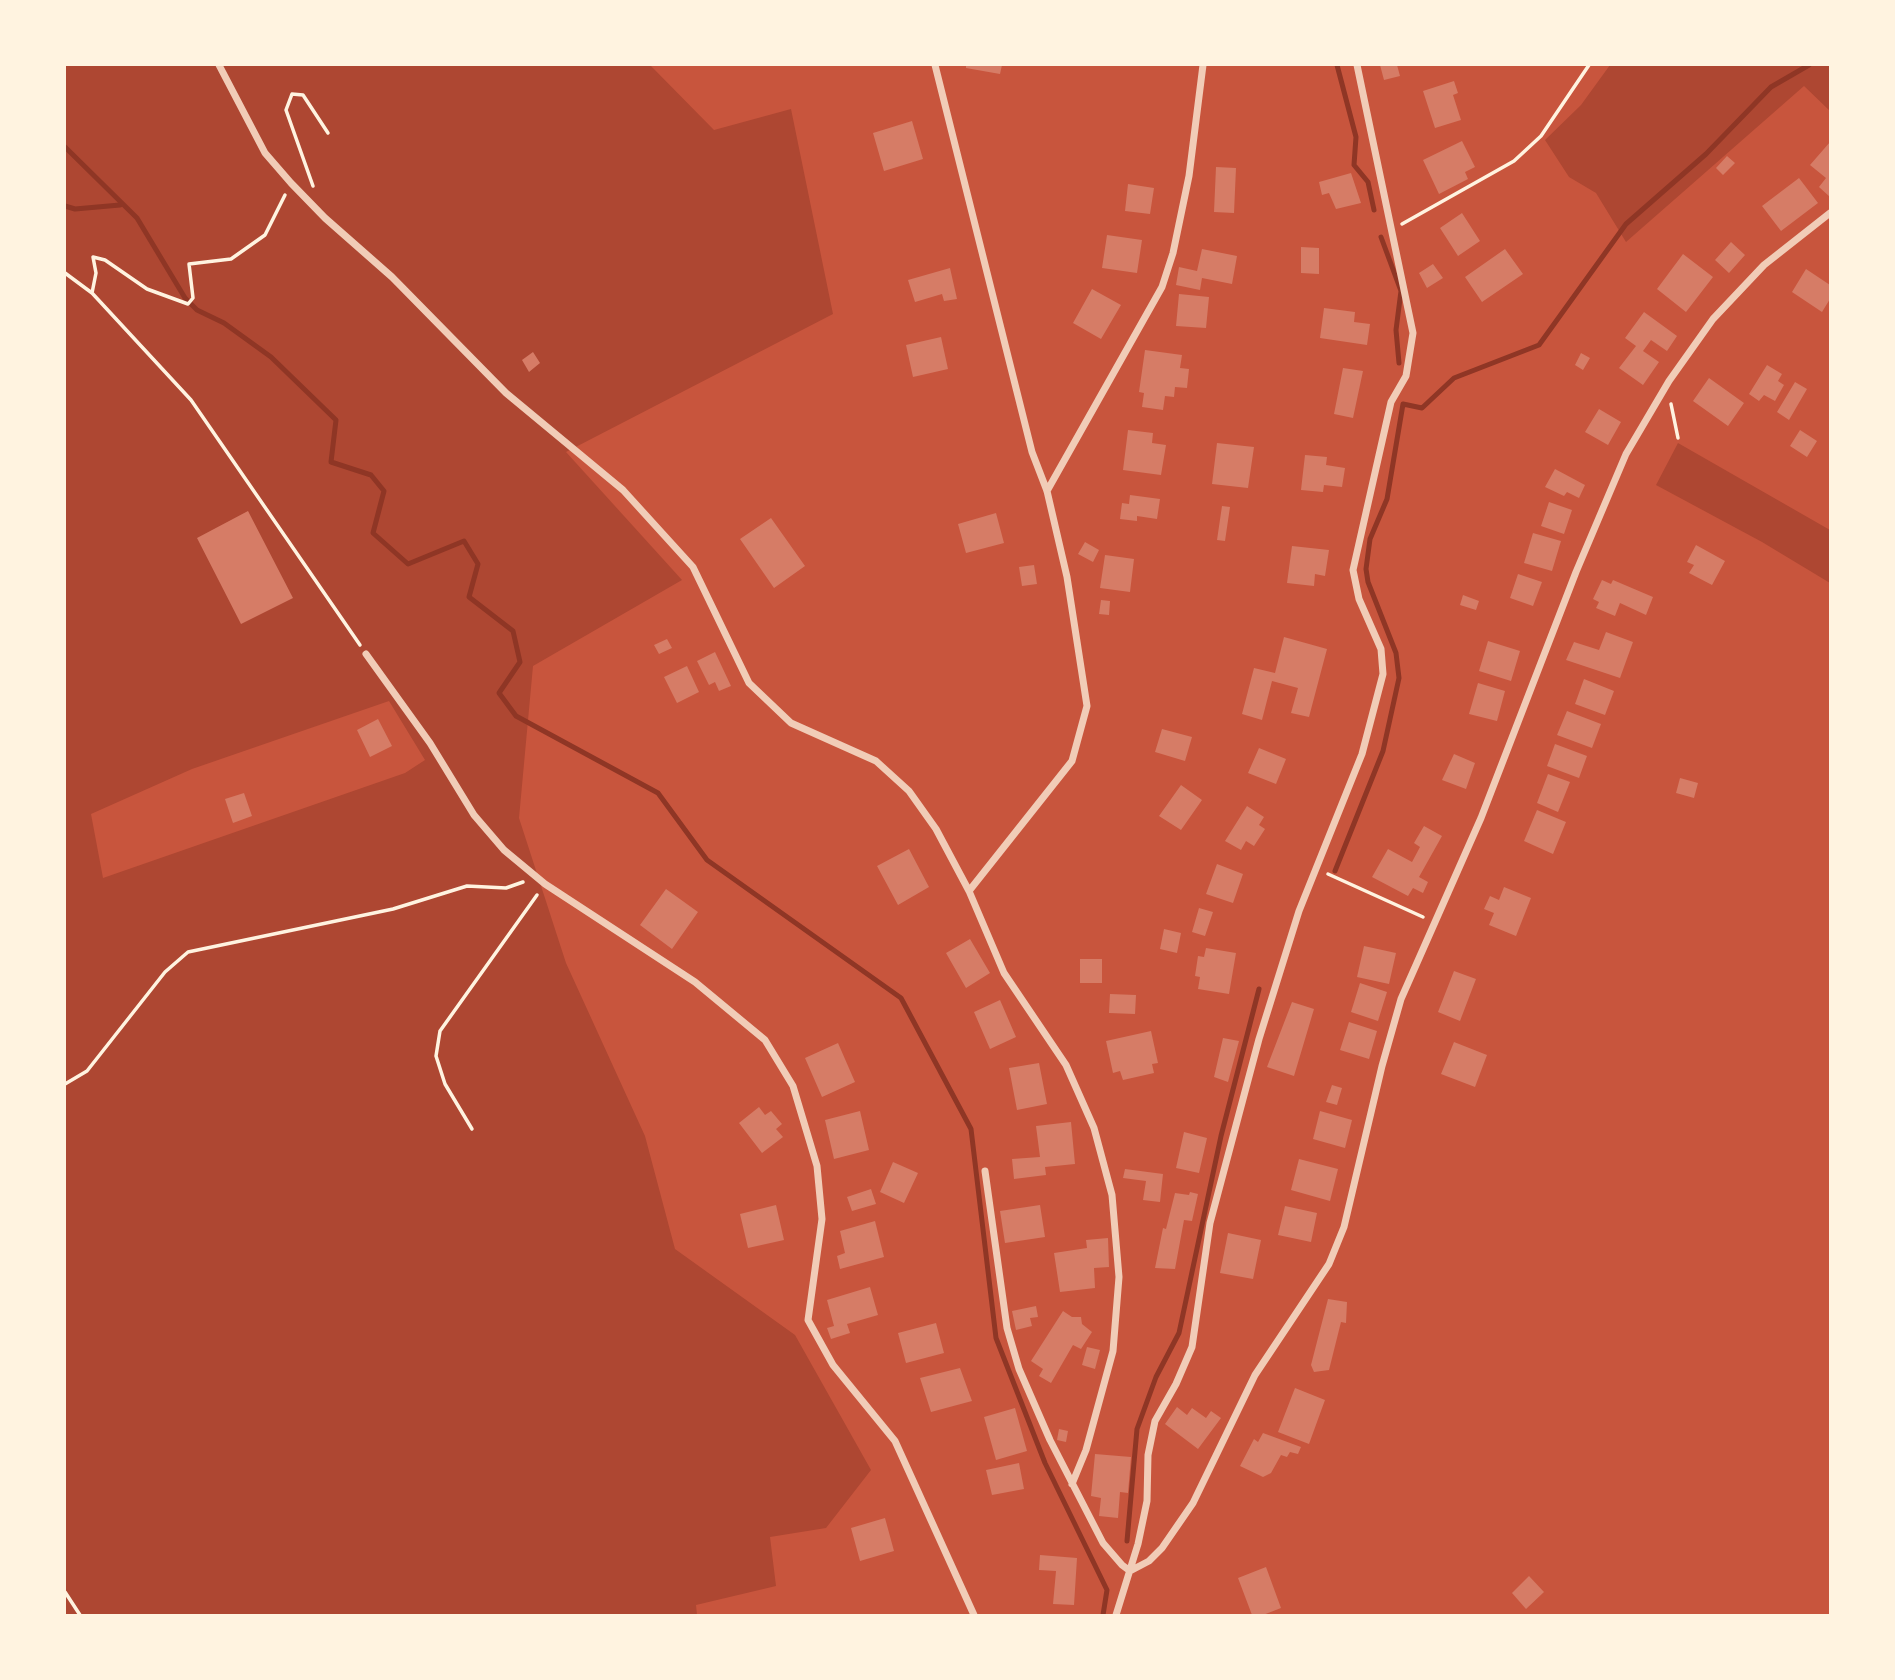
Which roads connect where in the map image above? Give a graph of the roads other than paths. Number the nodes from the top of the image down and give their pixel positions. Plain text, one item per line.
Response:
1 (219, 65) edge
2 (935, 65) edge
3 (1203, 65) edge
4 (1357, 65) edge
5 (1830, 213) edge
6 (1047, 491) junction
7 (366, 654) road end
8 (969, 891) junction
9 (985, 1171) dead end
10 (1072, 1484) junction
11 (1130, 1571) junction
12 (974, 1615) edge
13 (1116, 1615) edge

1 - 8 street
2 - 6 street
3 - 6 street
4 - 11 street
5 - 11 street
6 - 8 street
7 - 12 street
8 - 10 street
9 - 10 street
10 - 11 street
11 - 13 street

